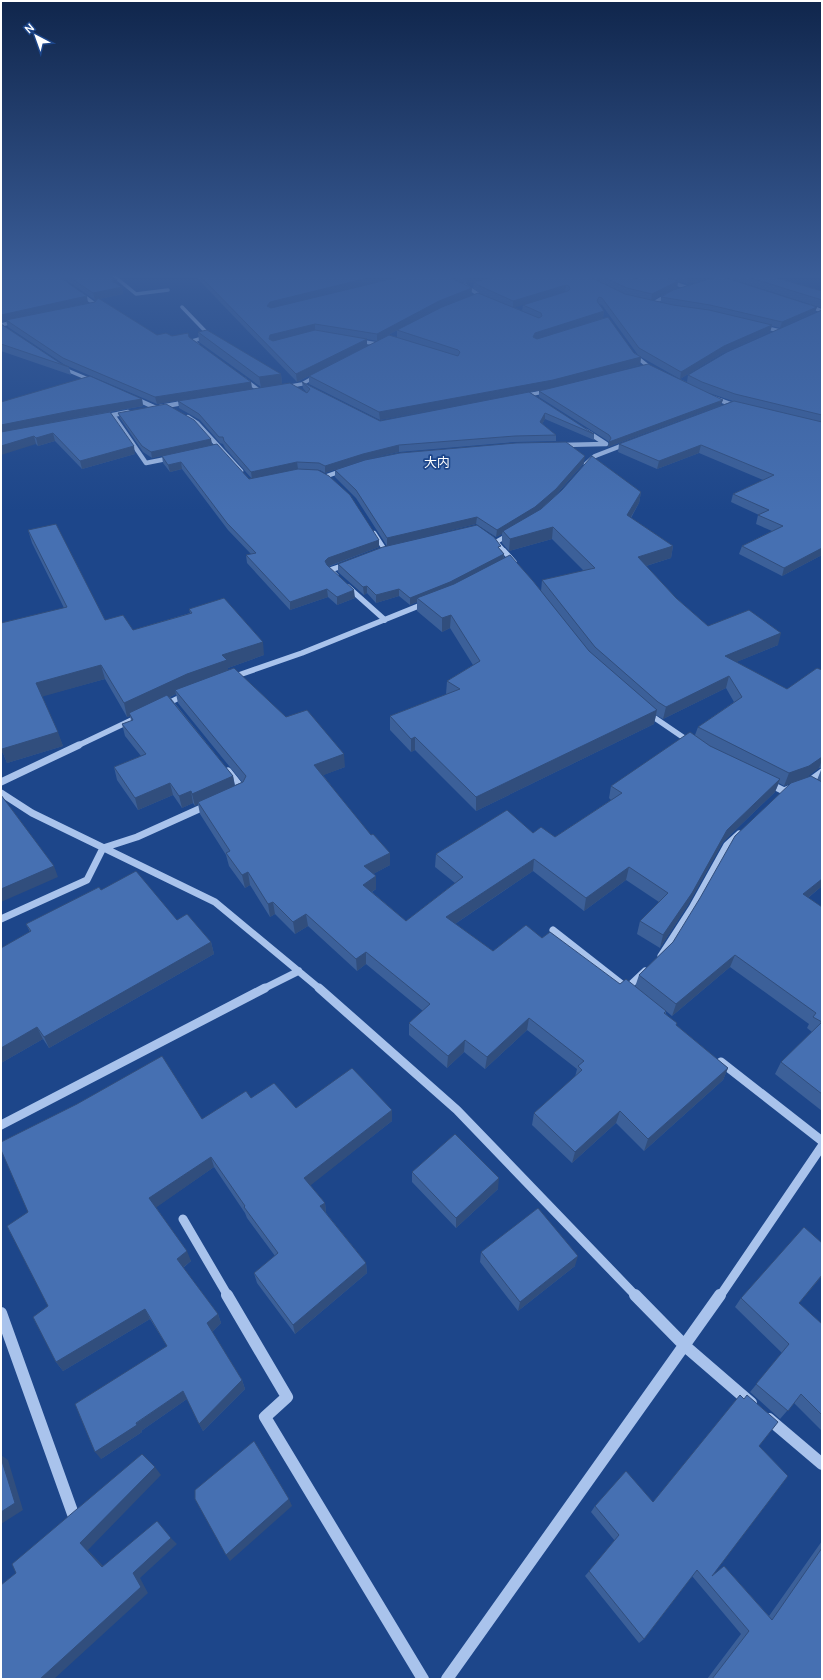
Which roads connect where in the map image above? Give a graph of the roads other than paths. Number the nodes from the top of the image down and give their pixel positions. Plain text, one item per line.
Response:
1 (633, 354) edge
2 (56, 363) edge
3 (648, 366) junction
4 (641, 368) edge
5 (655, 369) edge
6 (322, 373) edge
7 (242, 377) edge
8 (98, 383) edge
9 (302, 384) junction
10 (281, 387) edge
11 (309, 388) edge
12 (267, 390) edge
13 (260, 391) junction
14 (553, 391) edge
15 (252, 392) edge
16 (127, 395) edge
17 (528, 395) junction
18 (706, 395) edge
19 (520, 397) edge
20 (535, 399) edge
21 (191, 402) edge
22 (732, 405) junction
23 (168, 406) junction
24 (739, 407) edge
25 (156, 408) junction
26 (724, 408) edge
27 (174, 409) edge
28 (142, 410) edge
29 (135, 411) edge
30 (180, 413) edge
31 (113, 415) junction
32 (100, 417) edge
33 (580, 427) edge
34 (629, 443) edge
35 (605, 444) junction
36 (553, 445) edge
37 (221, 447) junction
38 (614, 448) junction
39 (213, 449) edge
40 (176, 457) edge
41 (349, 469) edge
42 (581, 470) edge
43 (246, 477) edge
44 (334, 480) edge
45 (368, 525) edge
46 (513, 532) edge
47 (490, 538) edge
48 (496, 542) junction
49 (392, 548) edge
50 (384, 550) junction
51 (378, 552) edge
52 (513, 561) junction
53 (351, 562) edge
54 (506, 565) edge
55 (517, 567) edge
56 (430, 602) edge
57 (385, 620) junction
58 (228, 679) edge
59 (191, 692) edge
60 (171, 701) junction
61 (176, 707) edge
62 (157, 708) edge
63 (642, 708) edge
64 (143, 715) edge
65 (697, 746) edge
66 (224, 766) edge
67 (822, 772) edge
68 (764, 781) edge
69 (1, 782) edge
70 (1, 793) edge
71 (236, 793) edge
72 (215, 802) edge
73 (744, 829) edge
74 (103, 848) junction
75 (1, 919) edge
76 (553, 930) dead end
77 (299, 971) junction
78 (715, 1057) edge
79 (1, 1125) edge
80 (822, 1141) edge
81 (822, 1146) edge
82 (183, 1219) dead end
83 (1, 1313) edge
84 (685, 1346) junction
85 (822, 1464) edge
86 (73, 1514) edge
87 (423, 1679) edge
88 (447, 1679) edge

1 - 3 street
2 - 8 street
3 - 4 street
3 - 5 street
6 - 9 street
7 - 13 street
9 - 10 street
9 - 11 street
12 - 13 street
13 - 15 street
14 - 17 street
16 - 25 street
17 - 19 street
17 - 20 street
18 - 22 street
21 - 23 street
22 - 24 street
22 - 26 street
23 - 25 street
23 - 27 street
25 - 28 street
29 - 31 street
30 - 37 street
31 - 32 street
31 - 40 street
33 - 35 street
34 - 38 street
35 - 36 street
35 - 38 street
37 - 39 street
37 - 43 street
38 - 42 street
41 - 44 street
45 - 50 street
46 - 48 street
47 - 48 street
48 - 52 street
49 - 50 street
50 - 51 street
52 - 54 street
52 - 55 street
53 - 57 street
56 - 57 street
57 - 58 street
59 - 60 street
60 - 61 street
60 - 62 street
63 - 65 street
64 - 69 street
66 - 71 street
67 - 68 street
70 - 74 street
72 - 74 street
73 - 76 street
74 - 75 street
74 - 77 street
77 - 79 street
77 - 84 street
78 - 80 street
81 - 84 street
82 - 87 street
83 - 86 street
84 - 85 street
84 - 88 street

